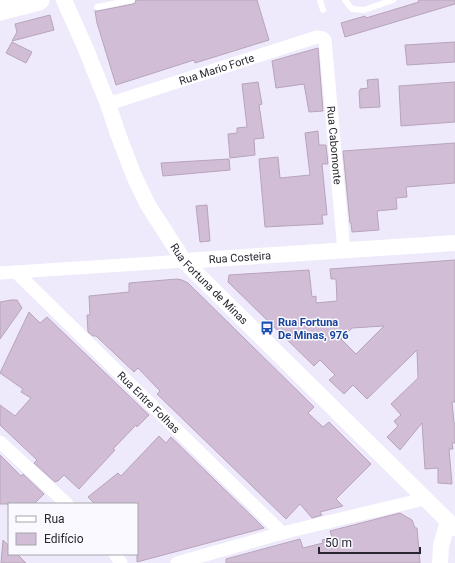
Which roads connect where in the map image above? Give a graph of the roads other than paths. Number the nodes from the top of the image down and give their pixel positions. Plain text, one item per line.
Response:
1 (39, 0) edge
2 (64, 0) edge
3 (132, 0) edge
4 (320, 0) edge
5 (345, 0) edge
6 (393, 0) edge
7 (97, 7) dead end
8 (0, 10) edge
9 (323, 10) dead end
10 (324, 40) joint
11 (108, 104) junction
12 (455, 242) edge
13 (344, 251) junction
14 (184, 261) junction
15 (16, 272) junction
16 (0, 273) edge
17 (0, 442) edge
18 (424, 499) junction
19 (66, 503) edge
20 (453, 520) edge
21 (282, 533) junction
22 (177, 563) edge
23 (440, 563) edge

1 - 8 highway
2 - 11 street, Rua Fortuna de Minas
3 - 7 lane
4 - 9 lane
5 - 6 lane
10 - 11 street, Rua Mario Forte
10 - 13 street, Rua Cabomonte
11 - 14 street, Rua Fortuna de Minas
12 - 13 street, Rua Costeira
13 - 14 street, Rua Costeira
14 - 15 street, Rua Costeira
14 - 18 street, Rua Fortuna de Minas
15 - 16 street, Rua Costeira
15 - 21 street, Rua Entre Folhas
17 - 19 street
18 - 20 street, Rua Fortuna de Minas
18 - 21 street
20 - 23 street
21 - 22 street

